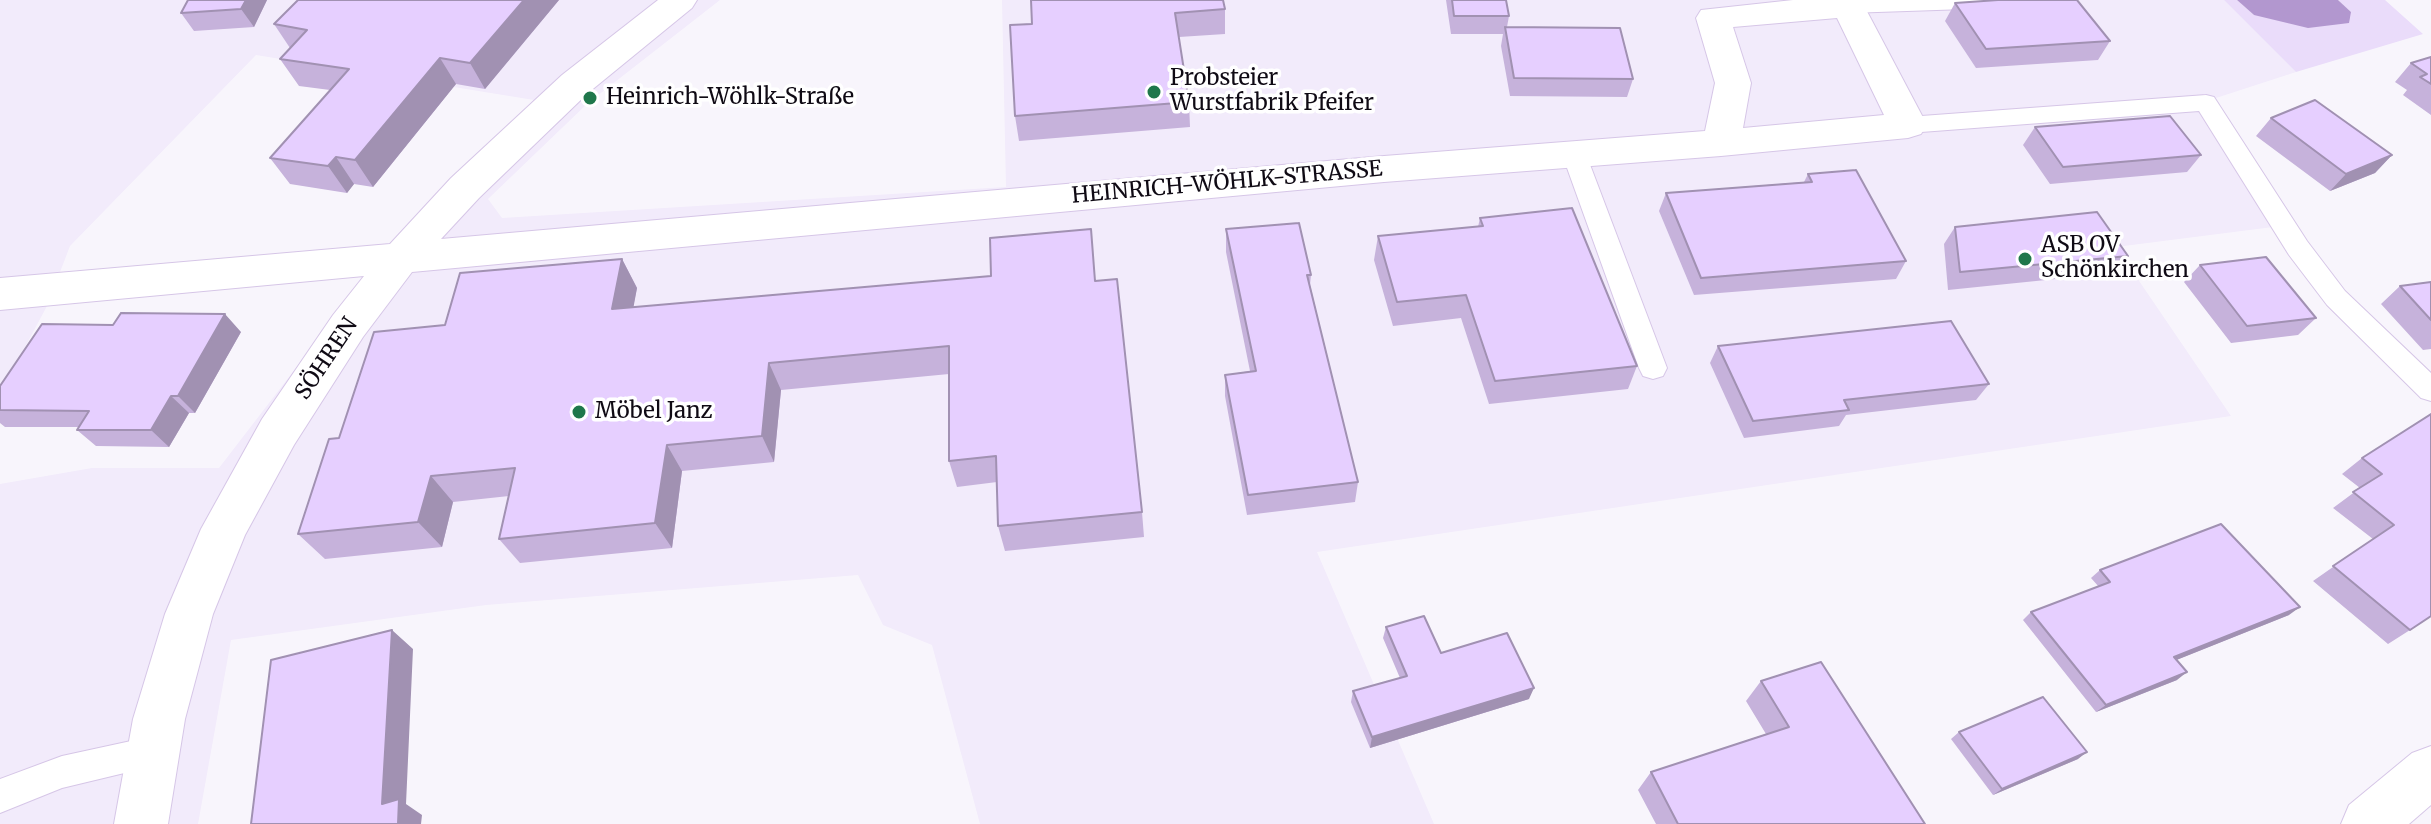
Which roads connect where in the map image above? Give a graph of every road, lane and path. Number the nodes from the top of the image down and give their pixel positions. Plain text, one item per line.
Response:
1 (680, 0) edge
2 (2025, 0) edge
3 (1849, 3) edge
4 (1908, 125) junction
5 (1721, 143) junction
6 (1574, 154) junction
7 (399, 260) junction
8 (0, 294) edge
9 (1653, 368) dead end
10 (2431, 390) edge
11 (154, 752) junction
12 (2431, 771) edge
13 (0, 796) edge
14 (141, 824) edge
15 (2368, 824) edge

1 - 7 street, SÖHREN
2 - 3 lane
3 - 4 street
3 - 5 street
4 - 5 street, HEINRICH-WÖHLK-STRASSE
4 - 10 lane
5 - 6 street, HEINRICH-WÖHLK-STRASSE
6 - 7 street, HEINRICH-WÖHLK-STRASSE
6 - 9 lane
7 - 8 street, HEINRICH-WÖHLK-STRASSE
7 - 11 street, SÖHREN
11 - 13 lane
11 - 14 street, SÖHREN
12 - 15 street

